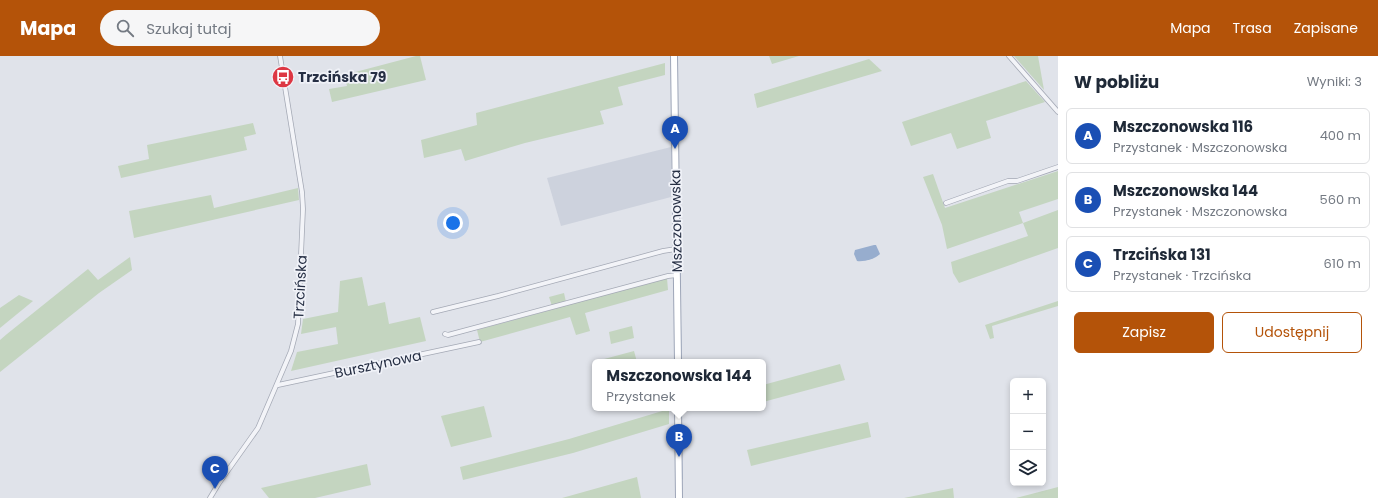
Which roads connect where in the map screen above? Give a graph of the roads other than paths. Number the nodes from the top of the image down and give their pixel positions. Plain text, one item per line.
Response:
1 (280, 56) edge
2 (674, 56) edge
3 (1009, 56) edge
4 (1058, 112) edge
5 (1058, 167) edge
6 (946, 203) dead end
7 (676, 249) junction
8 (677, 275) junction
9 (433, 312) dead end
10 (445, 334) dead end
11 (479, 342) dead end
12 (678, 359) edge
13 (278, 385) junction
14 (678, 411) edge
15 (210, 498) edge
16 (679, 498) edge

1 - 13 street, Trzcińska
2 - 7 main road, Mszczonowska
3 - 4 street
5 - 6 street
7 - 8 main road, Mszczonowska
7 - 9 street
8 - 10 street
8 - 12 main road, Mszczonowska
11 - 13 street, Bursztynowa
13 - 15 street, Trzcińska
14 - 16 main road

